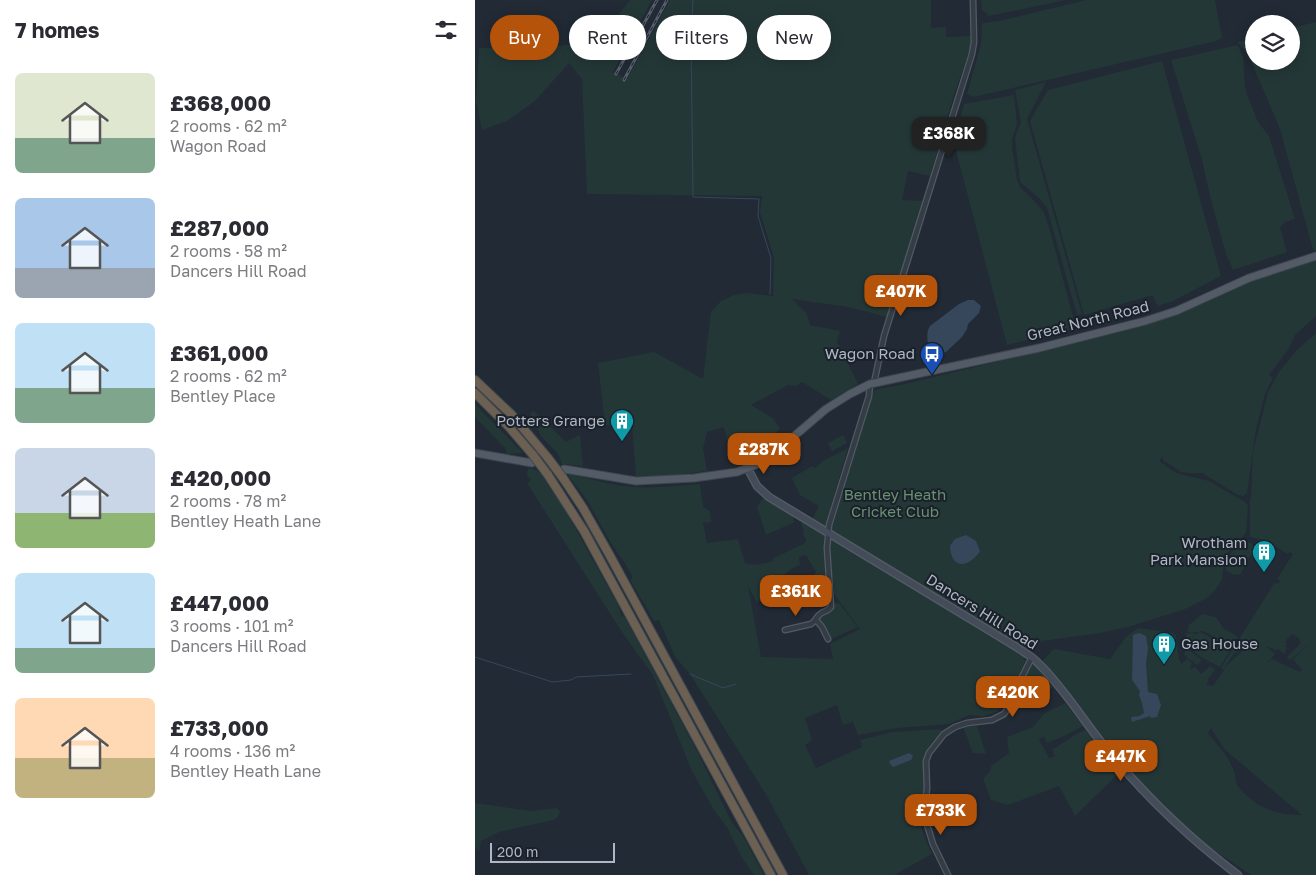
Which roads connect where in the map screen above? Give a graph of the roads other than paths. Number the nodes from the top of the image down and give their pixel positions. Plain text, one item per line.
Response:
1 (973, 0) edge
2 (1316, 256) edge
3 (475, 380) edge
4 (872, 384) junction
5 (475, 393) edge
6 (475, 453) edge
7 (532, 459) junction
8 (564, 469) dead end
9 (748, 469) junction
10 (828, 532) junction
11 (816, 620) junction
12 (785, 630) dead end
13 (827, 639) dead end
14 (1032, 657) junction
15 (771, 875) edge
16 (783, 875) edge
17 (948, 875) edge
18 (1239, 875) edge

1 - 4 street
2 - 4 main road, Great North Road
3 - 16 highway, bridge
4 - 9 main road, Great North Road
4 - 10 street
5 - 7 highway
6 - 7 main road
7 - 15 highway, bridge
8 - 9 main road, Great North Road
9 - 10 street, Dancers Hill Road
10 - 11 street
10 - 14 street, Dancers Hill Road
11 - 12 street
11 - 13 street
14 - 17 street
14 - 18 street, Dancers Hill Road

